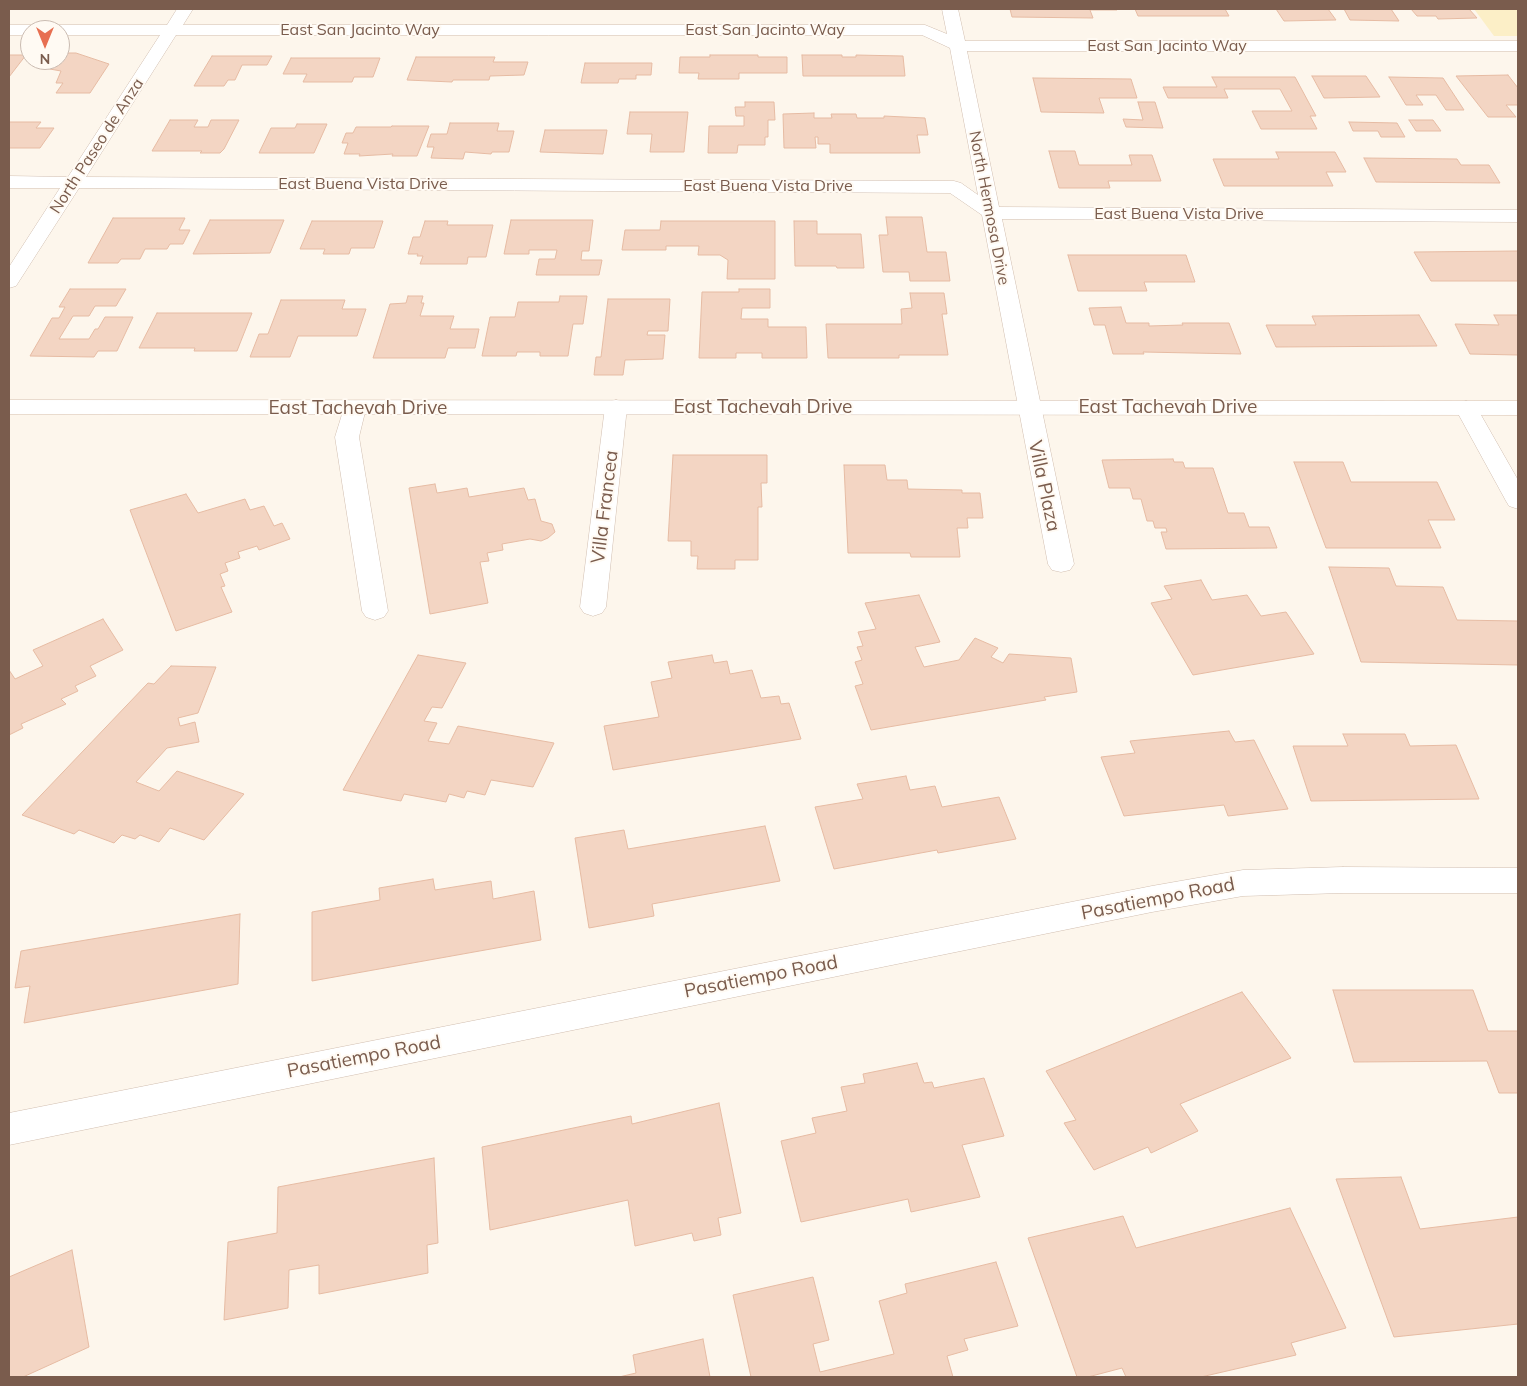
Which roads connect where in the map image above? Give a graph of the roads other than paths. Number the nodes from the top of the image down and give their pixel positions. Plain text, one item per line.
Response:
1 (186, 9) edge
2 (950, 9) edge
3 (9, 30) edge
4 (172, 30) junction
5 (958, 46) junction
6 (1518, 46) edge
7 (9, 182) edge
8 (74, 182) junction
9 (991, 213) junction
10 (1518, 216) edge
11 (9, 282) edge
12 (9, 407) edge
13 (616, 407) junction
14 (1028, 407) junction
15 (356, 408) junction
16 (1466, 408) junction
17 (1518, 408) edge
18 (1518, 501) edge
19 (1061, 564) dead end
20 (593, 607) dead end
21 (375, 611) dead end
22 (1518, 881) edge
23 (9, 1129) edge

1 - 4 street, North Paseo de Anza
2 - 5 street, North Hermosa Drive
3 - 4 street, East San Jacinto Way
4 - 5 street, East San Jacinto Way
4 - 8 street, North Paseo de Anza
5 - 6 street, East San Jacinto Way
5 - 9 street, North Hermosa Drive
7 - 8 street, East Buena Vista Drive
8 - 9 street, East Buena Vista Drive
8 - 11 street, North Paseo de Anza
9 - 10 street, East Buena Vista Drive
9 - 14 street, North Hermosa Drive
12 - 15 street, East Tachevah Drive
13 - 14 street, East Tachevah Drive
13 - 15 street, East Tachevah Drive
13 - 20 street, Villa Francea
14 - 16 street, East Tachevah Drive
14 - 19 street, Villa Plaza
15 - 21 street
16 - 17 street, East Tachevah Drive
16 - 18 street
22 - 23 street, Pasatiempo Road

